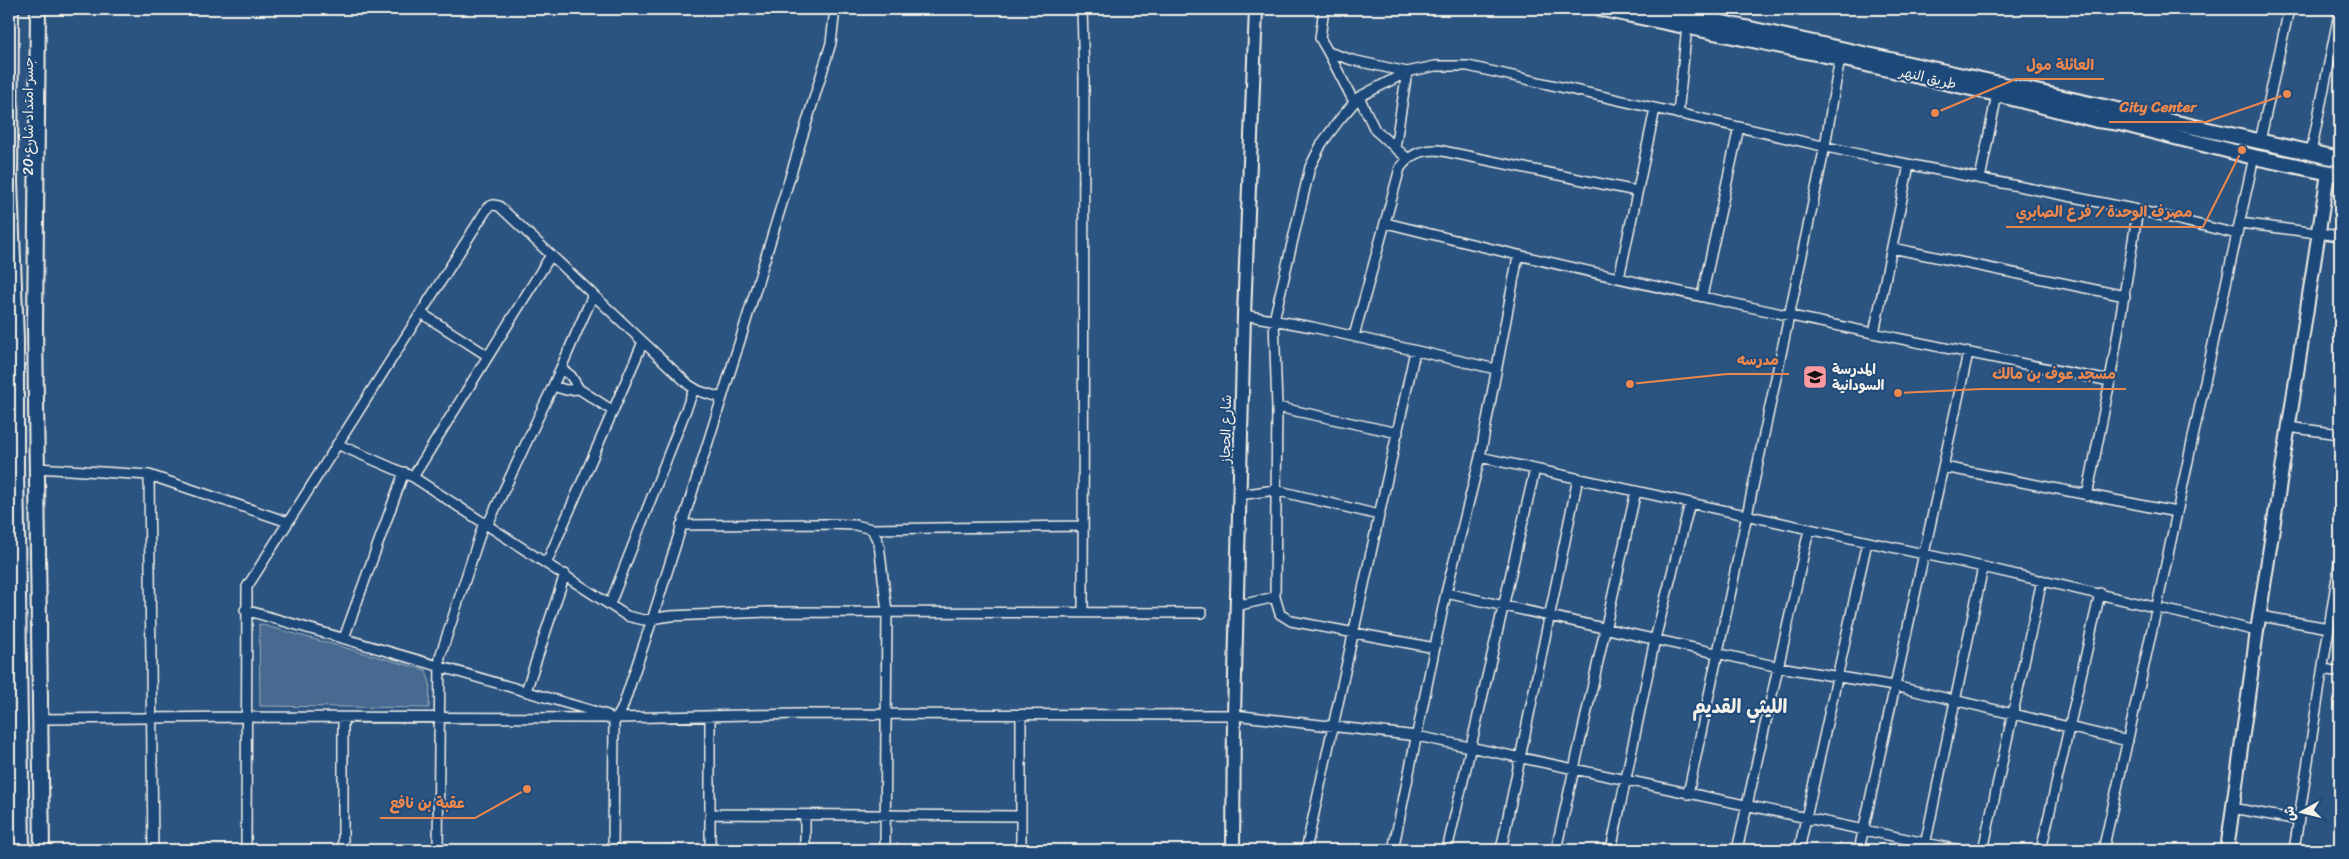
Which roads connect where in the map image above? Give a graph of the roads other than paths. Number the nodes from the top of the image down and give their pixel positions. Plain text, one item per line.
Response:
1 (11, 9) edge
2 (20, 9) edge
3 (29, 9) edge
4 (38, 9) edge
5 (835, 9) edge
6 (1082, 9) edge
7 (1256, 9) edge
8 (1324, 9) edge
9 (1602, 9) edge
10 (1659, 9) edge
11 (2288, 9) edge
12 (2340, 9) edge
13 (1687, 26) junction
14 (1328, 52) junction
15 (1840, 58) junction
16 (1407, 72) junction
17 (1997, 94) junction
18 (1357, 99) junction
19 (2091, 103) junction
20 (1655, 109) junction
21 (1678, 114) junction
22 (2087, 117) junction
23 (1739, 127) junction
24 (2260, 142) junction
25 (1825, 146) junction
26 (1396, 148) junction
27 (2311, 152) junction
28 (2254, 157) junction
29 (1407, 158) junction
30 (2340, 159) edge
31 (1909, 165) junction
32 (2334, 174) edge
33 (1980, 179) junction
34 (1636, 191) junction
35 (2138, 210) junction
36 (12, 220) junction
37 (2240, 222) junction
38 (36, 223) junction
39 (1386, 223) junction
40 (2318, 232) junction
41 (2237, 234) junction
42 (2340, 236) edge
43 (1892, 248) junction
44 (551, 255) junction
45 (1518, 256) junction
46 (1619, 278) junction
47 (593, 295) junction
48 (1702, 296) junction
49 (2126, 296) junction
50 (12, 310) edge
51 (421, 313) junction
52 (1244, 315) junction
53 (35, 316) junction
54 (1788, 316) junction
55 (1274, 320) junction
56 (1874, 333) junction
57 (1354, 336) junction
58 (643, 342) junction
59 (1415, 351) junction
60 (1968, 353) junction
61 (488, 356) junction
62 (561, 368) junction
63 (1496, 369) junction
64 (2110, 381) junction
65 (553, 386) junction
66 (579, 388) junction
67 (694, 389) junction
68 (722, 398) junction
69 (1277, 406) junction
70 (613, 410) junction
71 (2288, 426) junction
72 (1398, 433) junction
73 (2340, 434) edge
74 (338, 444) junction
75 (1480, 458) junction
76 (12, 467) edge
77 (1944, 467) junction
78 (37, 468) junction
79 (1535, 469) junction
80 (404, 472) junction
81 (149, 475) junction
82 (413, 477) junction
83 (1578, 478) junction
84 (1276, 490) junction
85 (1636, 491) junction
86 (1239, 495) junction
87 (2087, 496) junction
88 (1690, 502) junction
89 (2176, 512) junction
90 (1379, 515) junction
91 (1746, 516) junction
92 (288, 522) junction
93 (486, 523) junction
94 (681, 526) junction
95 (1083, 526) junction
96 (872, 529) junction
97 (1809, 530) junction
98 (1867, 542) junction
99 (1925, 553) junction
100 (547, 562) junction
101 (2340, 565) edge
102 (1983, 567) junction
103 (565, 574) junction
104 (2042, 580) junction
105 (1446, 593) junction
106 (2100, 593) junction
107 (1275, 598) junction
108 (610, 604) junction
109 (1236, 606) junction
110 (1503, 606) junction
111 (2158, 607) junction
112 (246, 610) junction
113 (887, 612) junction
114 (1083, 612) junction
115 (1202, 613) dead end
116 (2260, 616) junction
117 (1549, 617) junction
118 (652, 620) junction
119 (1605, 628) junction
120 (2329, 628) junction
121 (2257, 631) junction
122 (1354, 634) junction
123 (344, 638) junction
124 (1655, 639) junction
125 (1435, 648) junction
126 (1717, 652) junction
127 (439, 666) junction
128 (1779, 667) junction
129 (2323, 669) junction
130 (2340, 672) edge
131 (1838, 678) junction
132 (1894, 686) junction
133 (526, 691) junction
134 (1956, 701) junction
135 (2013, 713) junction
136 (885, 715) junction
137 (1234, 715) junction
138 (246, 716) junction
139 (1021, 716) junction
140 (152, 717) junction
141 (710, 717) junction
142 (40, 718) junction
143 (343, 718) junction
144 (617, 718) junction
145 (440, 719) junction
146 (1332, 726) junction
147 (2070, 728) junction
148 (1417, 736) junction
149 (2128, 741) junction
150 (1472, 746) junction
151 (1519, 758) junction
152 (1575, 769) junction
153 (1626, 781) junction
154 (41, 793) junction
155 (22, 794) junction
156 (1688, 794) junction
157 (1747, 806) junction
158 (2232, 808) junction
159 (710, 814) junction
160 (884, 815) junction
161 (805, 816) junction
162 (1021, 816) junction
163 (1806, 819) junction
164 (2298, 820) junction
165 (1863, 830) junction
166 (1924, 846) edge
167 (22, 850) edge
168 (42, 850) edge
169 (153, 850) edge
170 (246, 850) edge
171 (343, 850) edge
172 (438, 850) edge
173 (613, 850) edge
174 (710, 850) edge
175 (805, 850) edge
176 (885, 850) edge
177 (1021, 850) edge
178 (1234, 850) edge
179 (1306, 850) edge
180 (1392, 850) edge
181 (1447, 850) edge
182 (1501, 850) edge
183 (1556, 850) edge
184 (1611, 850) edge
185 (1737, 850) edge
186 (1799, 850) edge
187 (1859, 850) edge
188 (1959, 850) edge
189 (1983, 850) edge
190 (2041, 850) edge
191 (2103, 850) edge
192 (2227, 850) edge
193 (2294, 850) edge

1 - 36 main road
2 - 36 main road, جسر امتداد شارع 20
3 - 38 main road, جسر امتداد شارع 20
4 - 38 main road
5 - 68 street
6 - 95 street
7 - 52 main road, شارع الحجاز
8 - 14 street
9 - 13 main road, طريق النهر
10 - 19 main road, طريق النهر
11 - 24 street
12 - 27 street
13 - 15 main road, طريق النهر
13 - 21 street
14 - 16 street
14 - 18 street
15 - 17 main road, طريق النهر
15 - 25 street
16 - 18 street
16 - 20 street
16 - 26 street
17 - 22 main road, طريق النهر
17 - 33 street
18 - 26 street
18 - 55 street
19 - 22 main road
19 - 24 main road, طريق النهر
20 - 21 street
20 - 34 street
21 - 23 street
22 - 28 main road, طريق النهر
23 - 25 street
23 - 48 street
24 - 27 main road, طريق النهر
25 - 31 street
25 - 54 street
26 - 29 street
27 - 30 main road, طريق النهر
28 - 32 main road, طريق النهر
28 - 37 street
29 - 34 street
29 - 39 street
31 - 33 street
31 - 43 street
32 - 40 main road
33 - 35 street
34 - 46 street
35 - 41 street
35 - 49 street
36 - 50 main road
37 - 40 street
37 - 41 street
38 - 53 main road
39 - 45 street
39 - 57 street
40 - 42 street
40 - 71 main road
41 - 89 street
43 - 49 street
43 - 56 street
44 - 47 street
44 - 51 street
44 - 61 street
45 - 46 street
45 - 63 street
46 - 48 street
47 - 58 street
47 - 62 street
48 - 54 street
49 - 64 street
50 - 53 main road
50 - 76 main road
51 - 61 street
51 - 74 street
52 - 55 street
52 - 86 main road, شارع الحجاز
53 - 78 main road
54 - 56 street
54 - 91 street
55 - 57 street
55 - 69 street
56 - 60 street
57 - 59 street
58 - 67 street
58 - 70 street
59 - 63 street
59 - 72 street
60 - 64 street
60 - 77 street
61 - 82 street
62 - 65 street
62 - 66 street
63 - 75 street
64 - 87 street
65 - 66 street
65 - 93 street
66 - 70 street
67 - 68 street
67 - 108 street
68 - 94 street
69 - 72 street
69 - 84 street
70 - 100 street
71 - 73 street
71 - 116 main road
72 - 90 street
74 - 80 street
74 - 92 street
75 - 79 street
75 - 105 street
76 - 155 main road
77 - 87 street
77 - 99 street
78 - 81 street
78 - 142 main road
79 - 83 street
79 - 110 street
80 - 82 street
80 - 123 street
81 - 92 street
81 - 140 street
82 - 93 street
83 - 85 street
83 - 117 street
84 - 86 street
84 - 90 street
84 - 107 street
85 - 88 street
85 - 119 street
86 - 109 main road, شارع الحجاز
87 - 89 street
88 - 91 street
88 - 124 street
89 - 111 street
90 - 122 street
91 - 97 street
91 - 126 street
92 - 112 street
93 - 100 street
93 - 127 street
94 - 96 street
94 - 118 street
95 - 96 street
95 - 114 street
96 - 113 street
97 - 98 street
97 - 128 street
98 - 99 street
98 - 131 street
99 - 102 street
99 - 132 street
100 - 103 street
101 - 120 street
102 - 104 street
102 - 134 street
103 - 108 street
103 - 133 street
104 - 106 street
104 - 135 street
105 - 110 street
105 - 125 street
106 - 111 street
106 - 147 street
107 - 109 street
107 - 122 street
108 - 118 street
109 - 137 main road, شارع الحجاز
110 - 117 street
110 - 150 street
111 - 121 street
111 - 149 street
112 - 123 street
112 - 138 street
113 - 114 street
113 - 118 street
113 - 136 street
114 - 115 street
116 - 120 street
116 - 121 main road
117 - 119 street
117 - 151 street
118 - 144 street
119 - 124 street
119 - 152 street
120 - 129 street
121 - 158 main road
122 - 125 street
122 - 146 street
123 - 127 street
124 - 126 street
124 - 153 street
125 - 148 street
126 - 128 street
126 - 156 street
127 - 133 street
127 - 145 street
128 - 131 street
128 - 157 street
129 - 130 street
129 - 164 street
131 - 132 street
131 - 163 street
132 - 134 street
132 - 165 street
133 - 144 street
134 - 135 street
134 - 166 street
135 - 147 street
135 - 189 street
136 - 139 street
136 - 141 street
136 - 160 street
137 - 139 street
137 - 146 street
137 - 178 main road, شارع الحجاز
138 - 140 street
138 - 143 street
138 - 170 street
139 - 162 street
140 - 142 street
140 - 169 street
141 - 144 street
141 - 159 street
142 - 154 main road
143 - 145 street
143 - 171 street
144 - 145 street
144 - 173 street
145 - 172 street
146 - 148 street
146 - 179 street
147 - 149 street
147 - 190 street
148 - 150 street
148 - 180 street
149 - 191 street
150 - 151 street
150 - 181 street
151 - 152 street
151 - 182 street
152 - 153 street
152 - 183 street
153 - 156 street
153 - 184 street
154 - 155 main road
154 - 168 main road
155 - 167 main road
156 - 157 street
157 - 163 street
157 - 185 street
158 - 164 street
158 - 192 main road
159 - 161 street
159 - 174 street
160 - 161 street
160 - 162 street
160 - 176 street
161 - 175 street
162 - 177 street
163 - 165 street
163 - 186 street
164 - 193 street
165 - 166 street
165 - 187 street
166 - 188 street

